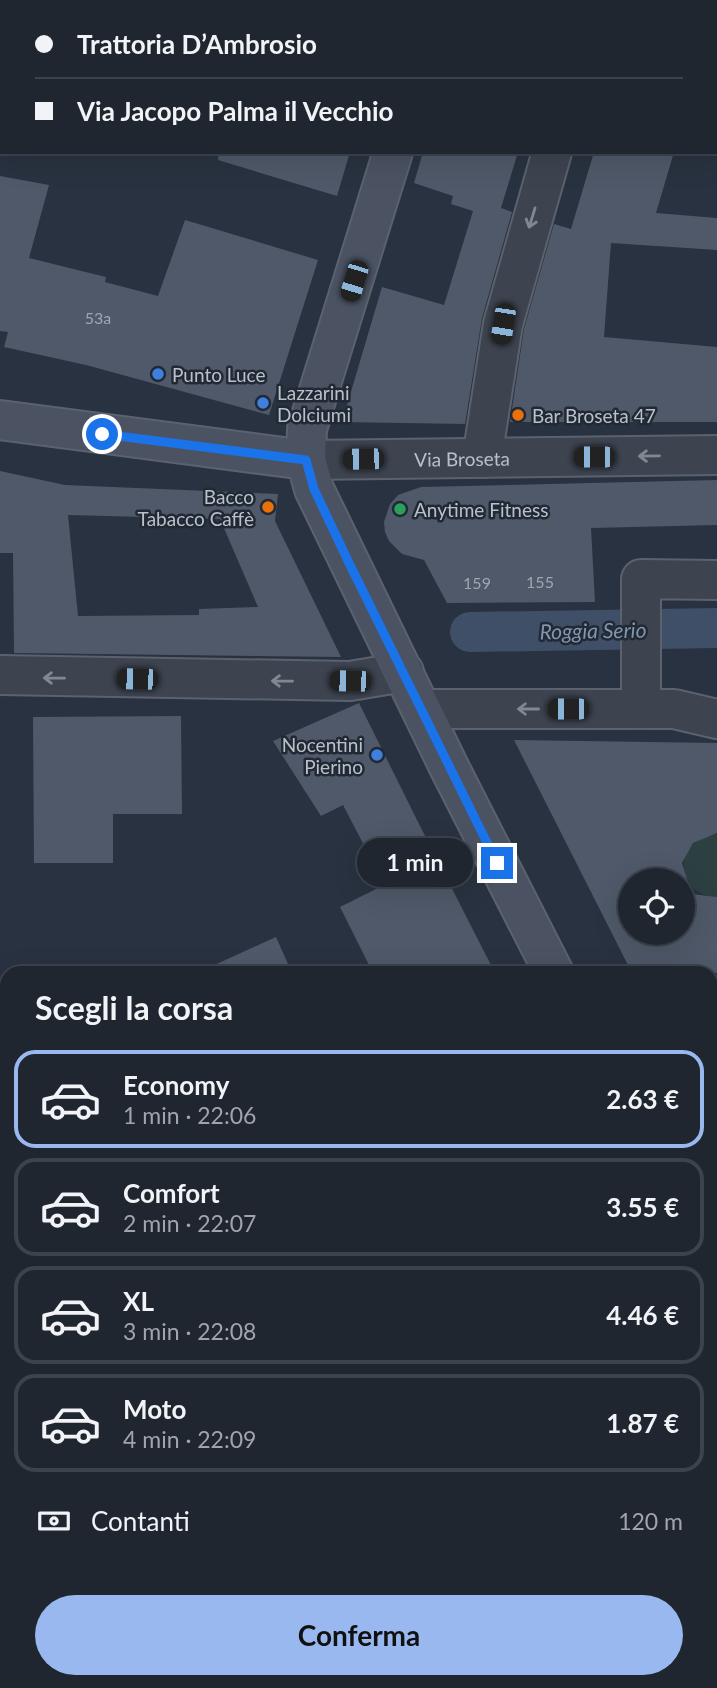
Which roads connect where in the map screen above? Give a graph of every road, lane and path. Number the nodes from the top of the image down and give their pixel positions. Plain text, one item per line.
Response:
1 (392, 154) edge
2 (551, 154) edge
3 (0, 420) edge
4 (717, 455) edge
5 (482, 458) junction
6 (306, 460) junction
7 (717, 580) edge
8 (404, 672) junction
9 (2, 676) edge
10 (422, 709) junction
11 (640, 709) junction
12 (717, 719) edge
13 (550, 966) edge

1 - 6 street
2 -> 5 street
3 - 6 street, Via Broseta
4 -> 5 street, Via Broseta
5 - 6 street, Via Broseta
6 - 8 street
7 - 11 street
8 -> 9 street
8 - 10 street
11 -> 10 street
10 - 13 street
11 - 12 street

